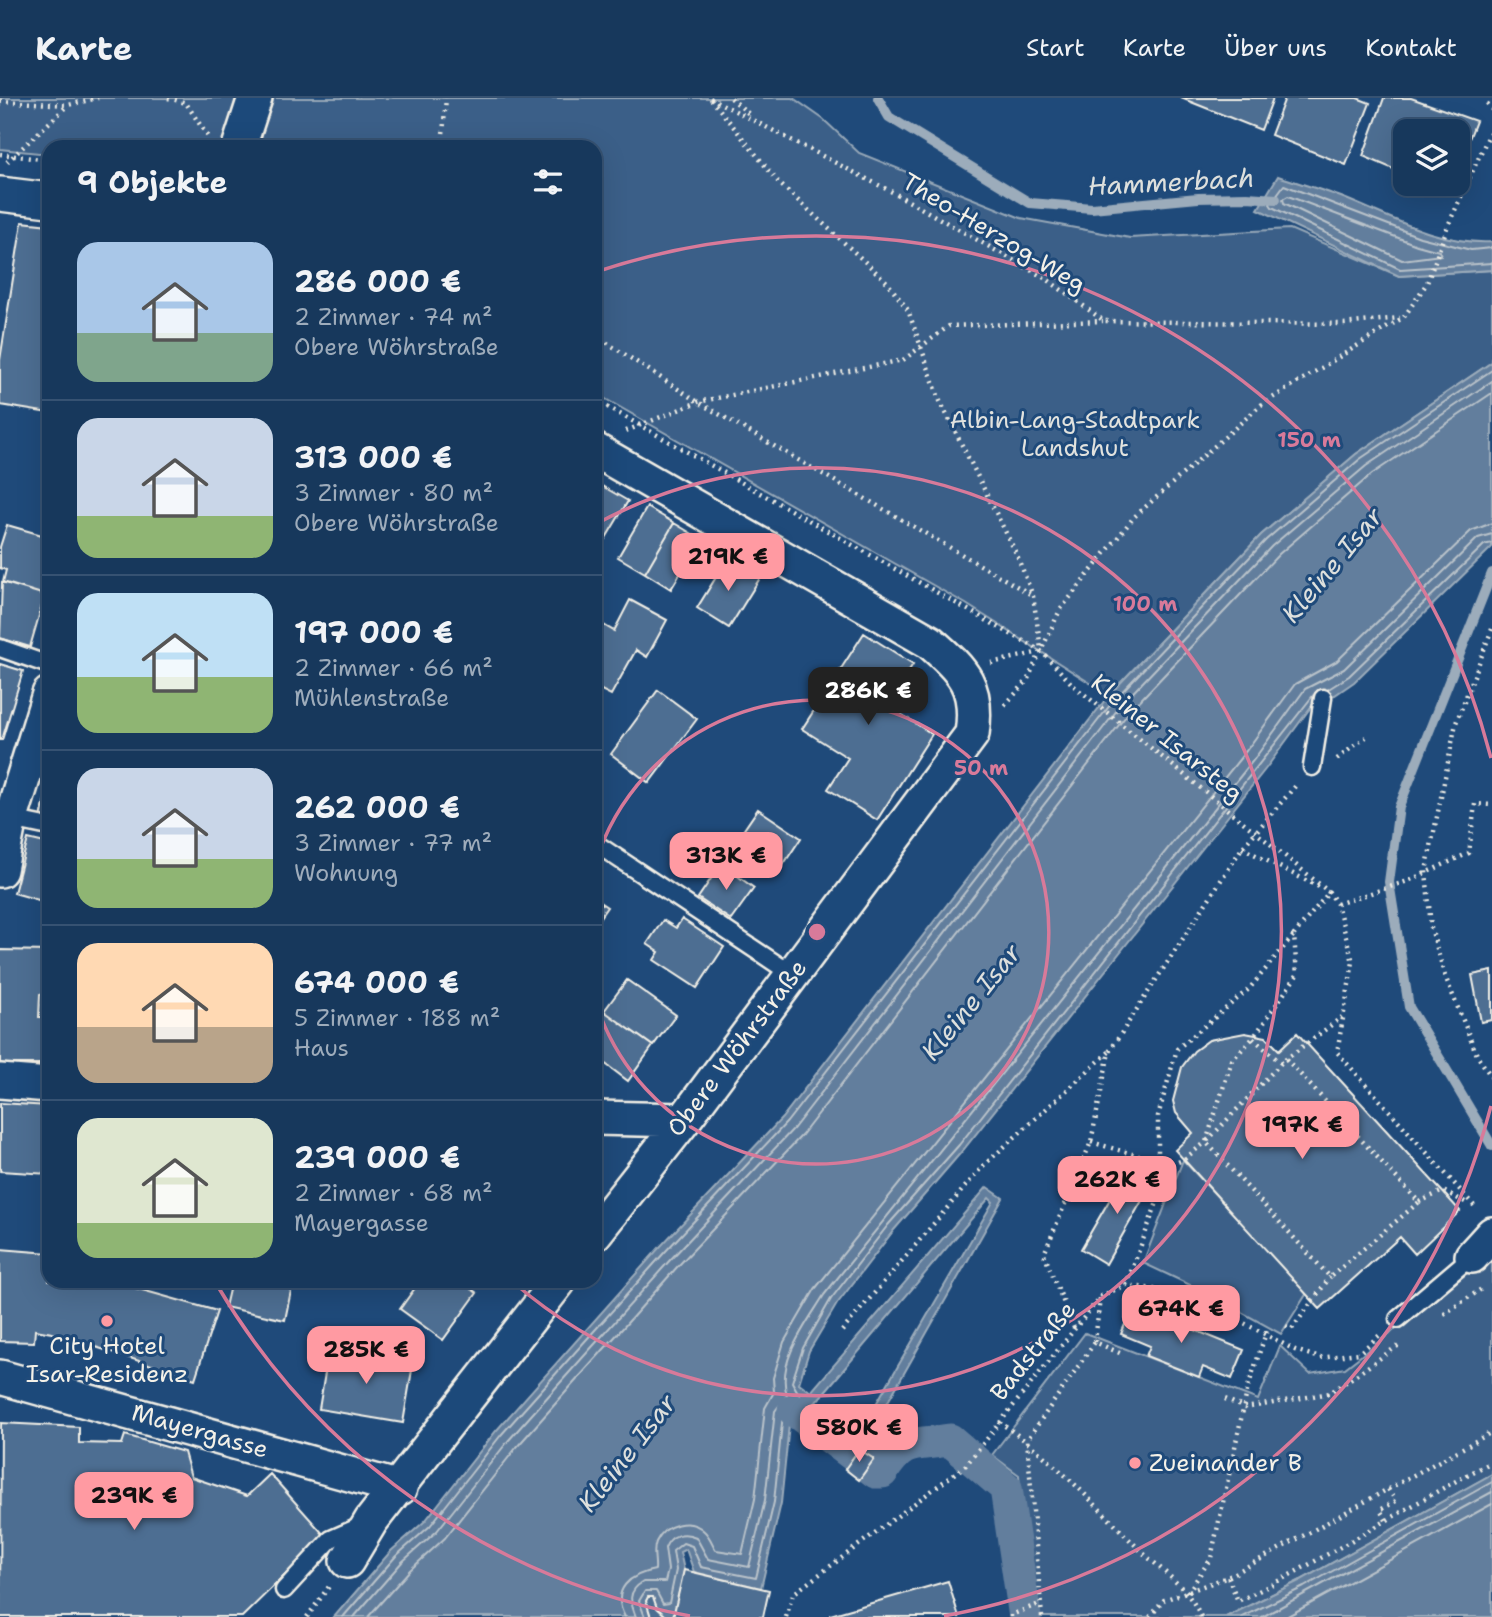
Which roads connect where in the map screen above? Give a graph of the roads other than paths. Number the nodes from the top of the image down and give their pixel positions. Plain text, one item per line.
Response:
1 (254, 98) edge
2 (241, 140) edge
3 (0, 194) edge
4 (42, 199) edge
5 (602, 455) edge
6 (0, 648) edge
7 (42, 663) edge
8 (1323, 698) dead end
9 (42, 717) edge
10 (1312, 767) road end
11 (11, 819) junction
12 (42, 826) edge
13 (602, 848) edge
14 (0, 870) edge
15 (793, 975) junction
16 (0, 1081) edge
17 (42, 1084) edge
18 (602, 1118) edge
19 (684, 1121) junction
20 (602, 1224) edge
21 (1483, 1235) edge
22 (554, 1288) edge
23 (1398, 1319) road end
24 (0, 1377) edge
25 (400, 1488) junction
26 (371, 1521) junction
27 (347, 1561) dead end
28 (284, 1590) dead end

1 - 2 street
3 - 4 street
5 - 15 street, Obere Wöhrstraße
6 - 7 lane
8 - 10 lane
9 - 11 street
11 - 12 lane
11 - 14 street
13 - 15 lane
15 - 19 street, Obere Wöhrstraße
16 - 17 street
18 - 19 street
19 - 20 street, Obere Wöhrstraße
21 - 23 lane
22 - 25 street
24 - 25 street, Mayergasse
25 - 26 street
26 - 27 street
26 - 28 lane

